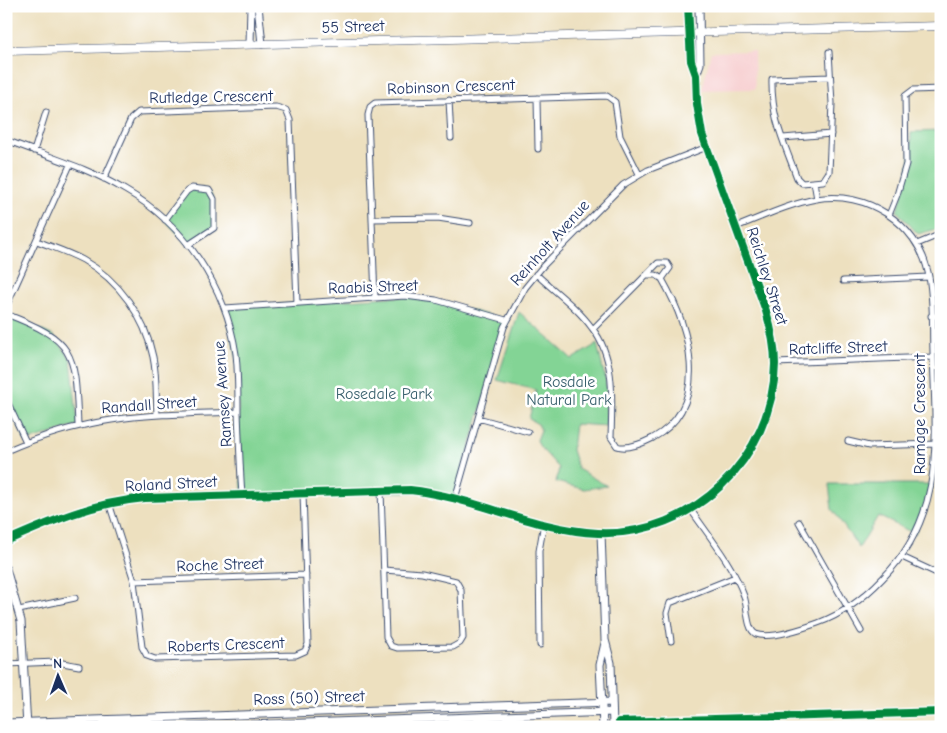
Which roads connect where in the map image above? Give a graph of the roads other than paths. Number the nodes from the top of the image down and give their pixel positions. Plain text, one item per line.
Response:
1 (250, 6) edge
2 (258, 6) edge
3 (688, 6) edge
4 (699, 6) edge
5 (941, 26) edge
6 (689, 32) junction
7 (700, 32) junction
8 (250, 44) junction
9 (262, 44) junction
10 (6, 51) edge
11 (829, 52) dead end
12 (696, 75) junction
13 (830, 77) junction
14 (941, 89) edge
15 (537, 98) junction
16 (449, 100) junction
17 (46, 112) dead end
18 (831, 134) junction
19 (451, 138) dead end
20 (783, 138) junction
21 (6, 140) edge
22 (707, 147) junction
23 (538, 149) dead end
24 (34, 151) junction
25 (70, 165) junction
26 (639, 174) junction
27 (104, 179) junction
28 (814, 182) junction
29 (817, 199) junction
30 (889, 214) junction
31 (372, 219) junction
32 (165, 220) junction
33 (470, 223) dead end
34 (736, 227) junction
35 (941, 234) edge
36 (37, 241) junction
37 (917, 244) junction
38 (188, 245) junction
39 (536, 274) junction
40 (648, 275) junction
41 (929, 278) junction
42 (662, 279) junction
43 (843, 281) dead end
44 (375, 298) junction
45 (297, 303) junction
46 (6, 307) edge
47 (225, 308) junction
48 (6, 314) edge
49 (931, 316) junction
50 (941, 316) edge
51 (506, 320) junction
52 (593, 329) junction
53 (933, 357) junction
54 (775, 363) junction
55 (6, 399) edge
56 (934, 401) junction
57 (941, 401) edge
58 (238, 412) junction
59 (157, 415) junction
60 (478, 418) junction
61 (78, 425) junction
62 (528, 432) dead end
63 (26, 442) junction
64 (848, 442) dead end
65 (935, 444) junction
66 (6, 451) edge
67 (381, 490) junction
68 (344, 491) joint
69 (304, 493) junction
70 (242, 495) junction
71 (455, 499) junction
72 (109, 503) junction
73 (691, 510) junction
74 (799, 522) dead end
75 (544, 523) junction
76 (601, 533) junction
77 (6, 541) edge
78 (902, 557) junction
79 (6, 569) edge
80 (384, 570) junction
81 (306, 575) junction
82 (941, 576) edge
83 (735, 578) junction
84 (134, 581) junction
85 (75, 598) dead end
86 (848, 608) junction
87 (19, 610) junction
88 (861, 631) dead end
89 (606, 640) junction
90 (671, 642) dead end
91 (540, 645) dead end
92 (24, 663) junction
93 (6, 664) edge
94 (79, 666) dead end
95 (602, 702) junction
96 (612, 702) junction
97 (602, 712) junction
98 (612, 712) junction
99 (6, 722) edge
100 (27, 724) edge
101 (189, 727) edge
102 (603, 727) edge
103 (613, 727) edge

1 - 8 street
2 - 9 street
3 - 6 street, Reichley Street
4 - 7 street, Reichley Street
5 - 7 main road, 55 Street
6 - 7 main road, 55 Street
6 - 9 main road, 55 Street
6 - 12 street, Reichley Street
7 - 12 street, Reichley Street
8 - 9 main road, 55 Street
8 - 10 main road, 55 Street
11 - 13 street
12 - 22 street, Reichley Street
13 - 18 street
13 - 20 street
14 - 30 street
15 - 16 street, Robinson Crescent
15 - 23 street
15 - 26 street, Robinson Crescent
16 - 19 street
16 - 31 street, Robinson Crescent
17 - 24 street
18 - 20 street
18 - 28 street
20 - 28 street
21 - 24 street, Ramsey Avenue
22 - 26 street, Reinholt Avenue
22 - 34 street, Reichley Street
24 - 25 street, Ramsey Avenue
25 - 27 street, Ramsey Avenue
25 - 36 street
26 - 39 street, Reinholt Avenue
27 - 32 street, Ramsey Avenue
27 - 45 street, Rutledge Crescent
28 - 29 street
29 - 30 street, Ramage Crescent
29 - 34 street, Ramage Crescent
30 - 37 street, Ramage Crescent
31 - 33 street
31 - 44 street, Robinson Crescent
32 - 38 street, Ramsey Avenue
32 - 38 street
34 - 54 street, Reichley Street
35 - 37 street
36 - 46 street
36 - 59 street
37 - 41 street, Ramage Crescent
38 - 47 street, Ramsey Avenue
39 - 51 street, Reinholt Avenue
39 - 52 street
40 - 42 street
40 - 42 street
40 - 52 street
41 - 43 street
41 - 49 street, Ramage Crescent
42 - 52 street
44 - 45 street, Raabis Street
44 - 51 street, Raabis Street
45 - 47 street, Raabis Street
47 - 58 street, Ramsey Avenue
48 - 61 street
49 - 50 street
49 - 53 street, Ramage Crescent
51 - 60 street, Reinholt Avenue
53 - 54 street, Ratcliffe Street
53 - 56 street, Ramage Crescent
54 - 73 street, Reichley Street
55 - 63 street
56 - 57 street
56 - 65 street, Ramage Crescent
58 - 59 street, Randall Street
58 - 70 street, Ramsey Avenue
59 - 61 street, Randall Street
60 - 62 street
60 - 71 street, Reinholt Avenue
61 - 63 street, Randall Street
63 - 66 street, Randall Street
64 - 65 street
65 - 78 street, Ramage Crescent
67 - 68 street, Reichley Street
67 - 71 street, Reichley Street
67 - 80 street
68 - 69 street, Roland Street
69 - 70 street, Roland Street
69 - 81 street, Roberts Crescent
70 - 72 street, Roland Street
71 - 75 street, Reichley Street
72 - 77 street, Roland Street
72 - 84 street, Roberts Crescent
73 - 76 street, Reichley Street
73 - 83 street, Ramage Crescent
74 - 86 street
75 - 76 street, Reichley Street
75 - 91 street
76 - 89 street
78 - 82 street
78 - 86 street, Ramage Crescent
79 - 87 street
80 - 80 street
81 - 84 street, Roche Street
81 - 84 street, Roberts Crescent
83 - 86 street, Ramage Crescent
83 - 90 street
85 - 87 street
86 - 88 street
87 - 92 street
89 - 95 street
89 - 96 street
92 - 93 street
92 - 94 street
92 - 100 street
95 - 96 street, Ross (50) Street
95 - 97 street
95 - 100 street, Ross (50) Street
96 - 98 street
97 - 98 street, Ross (50) Street
97 - 101 street, Ross (50) Street
97 - 102 street
98 - 103 street
99 - 100 street, Ross (50) Street

